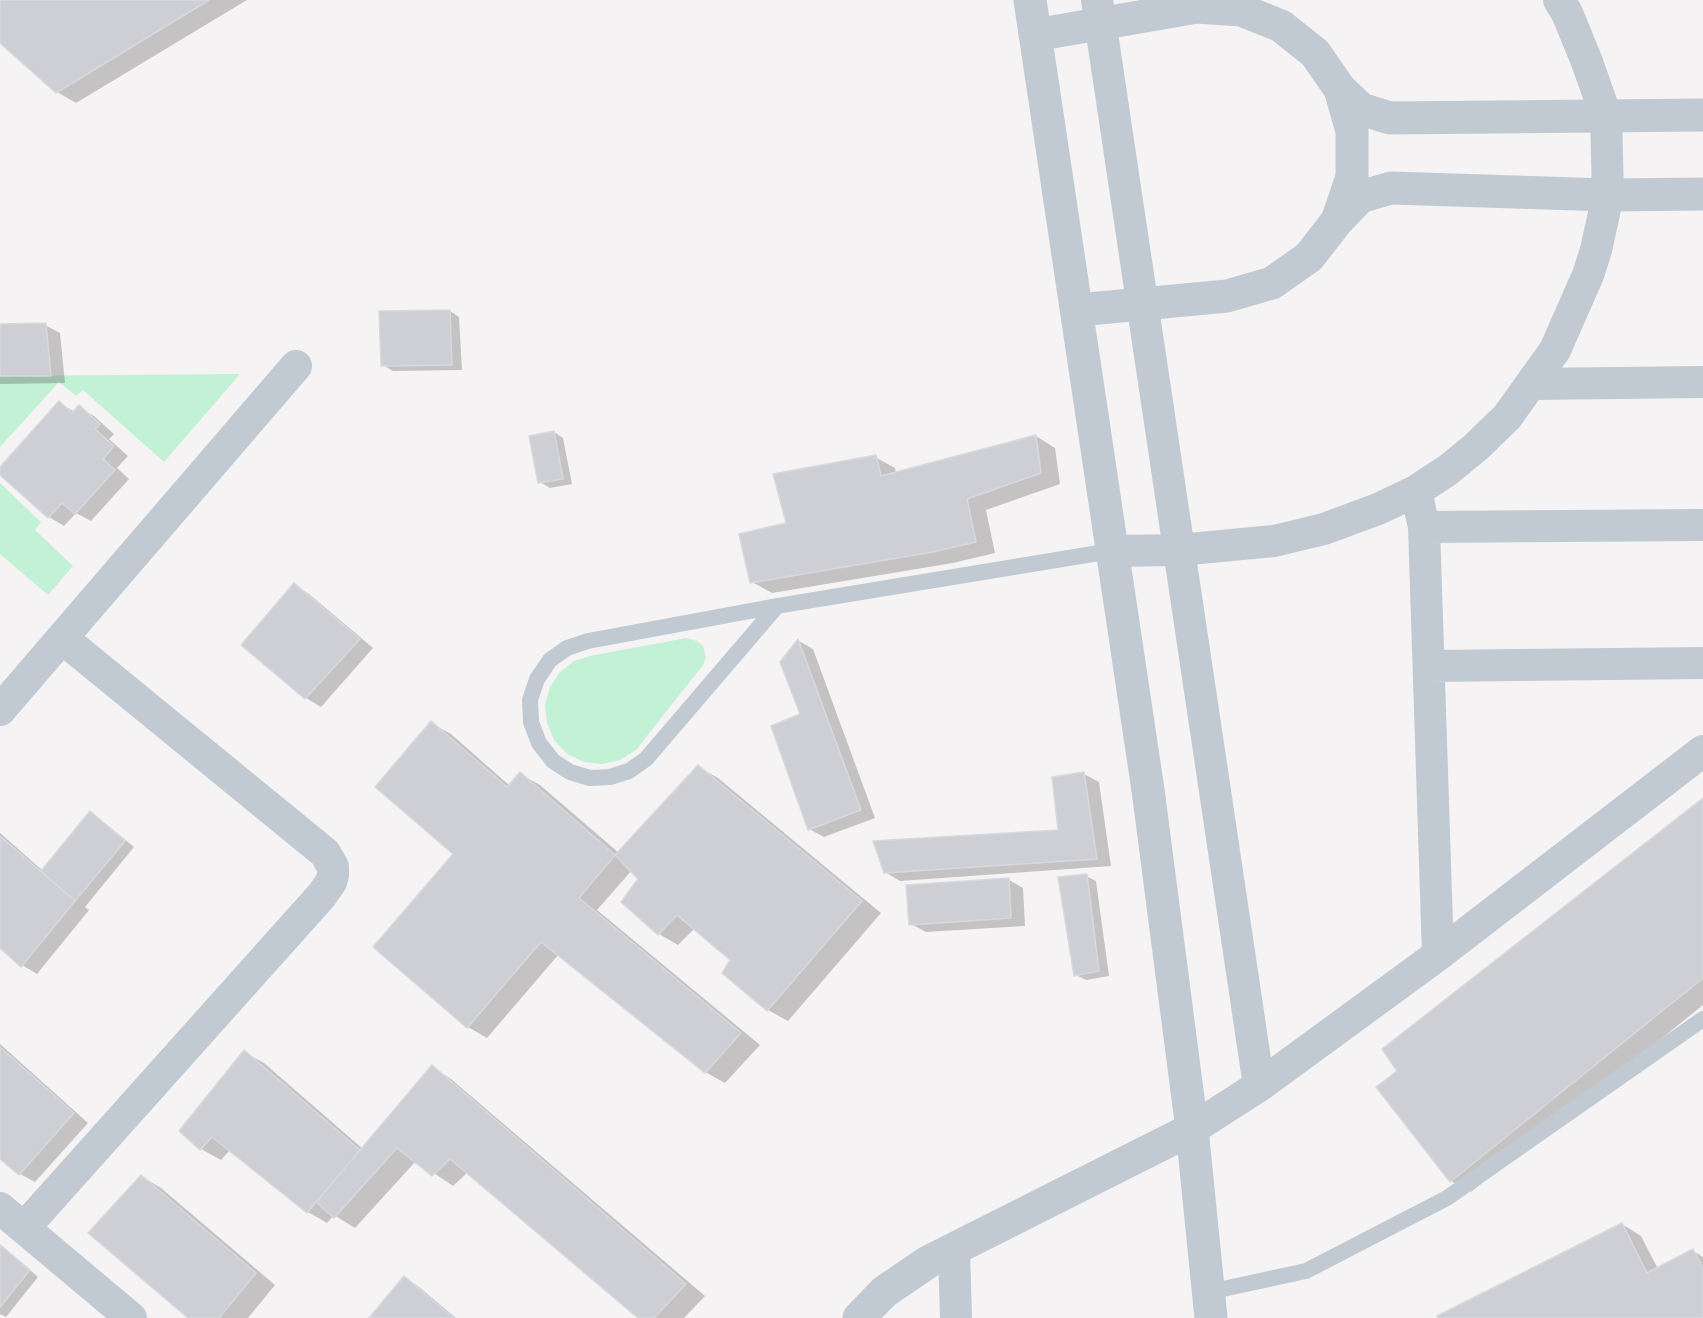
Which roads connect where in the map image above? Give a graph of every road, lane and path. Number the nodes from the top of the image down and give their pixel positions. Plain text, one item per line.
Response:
1 (1030, 0) edge
2 (1559, 0) edge
3 (1099, 12) edge
4 (1035, 35) junction
5 (1340, 89) junction
6 (1703, 115) edge
7 (1606, 116) junction
8 (1703, 194) edge
9 (1608, 195) junction
10 (1337, 221) junction
11 (1142, 304) junction
12 (1078, 310) junction
13 (296, 366) dead end
14 (1703, 382) edge
15 (1531, 384) junction
16 (1416, 491) junction
17 (1703, 525) edge
18 (1424, 527) junction
19 (1179, 550) junction
20 (1111, 551) junction
21 (777, 606) junction
22 (62, 638) junction
23 (1703, 663) edge
24 (1429, 666) junction
25 (0, 710) edge
26 (1703, 751) edge
27 (1438, 955) junction
28 (1703, 1019) edge
29 (1259, 1086) junction
30 (1192, 1129) junction
31 (0, 1208) edge
32 (24, 1228) junction
33 (954, 1250) junction
34 (1210, 1305) edge
35 (131, 1318) edge
36 (859, 1318) edge
37 (956, 1318) edge

1 - 4 street
2 - 7 street
3 - 4 street
3 - 5 street
3 - 11 street
4 - 12 street
5 - 7 street
5 - 10 street
6 - 7 street
7 - 9 street
8 - 9 street
9 - 10 street
9 - 15 street
10 - 11 street
11 - 12 street
11 - 19 street
12 - 20 street
13 - 22 street
14 - 15 street
15 - 16 street
16 - 18 street
16 - 19 street
17 - 18 street
18 - 24 street
19 - 20 street
19 - 29 street
20 - 21 lane
20 - 30 street
21 - 21 lane
22 - 25 street
22 - 32 street
23 - 24 street
24 - 27 street
26 - 27 street
27 - 29 street
28 - 34 lane
29 - 30 street
30 - 33 street
30 - 34 street
31 - 32 street
32 - 35 street
33 - 36 street
33 - 37 street

